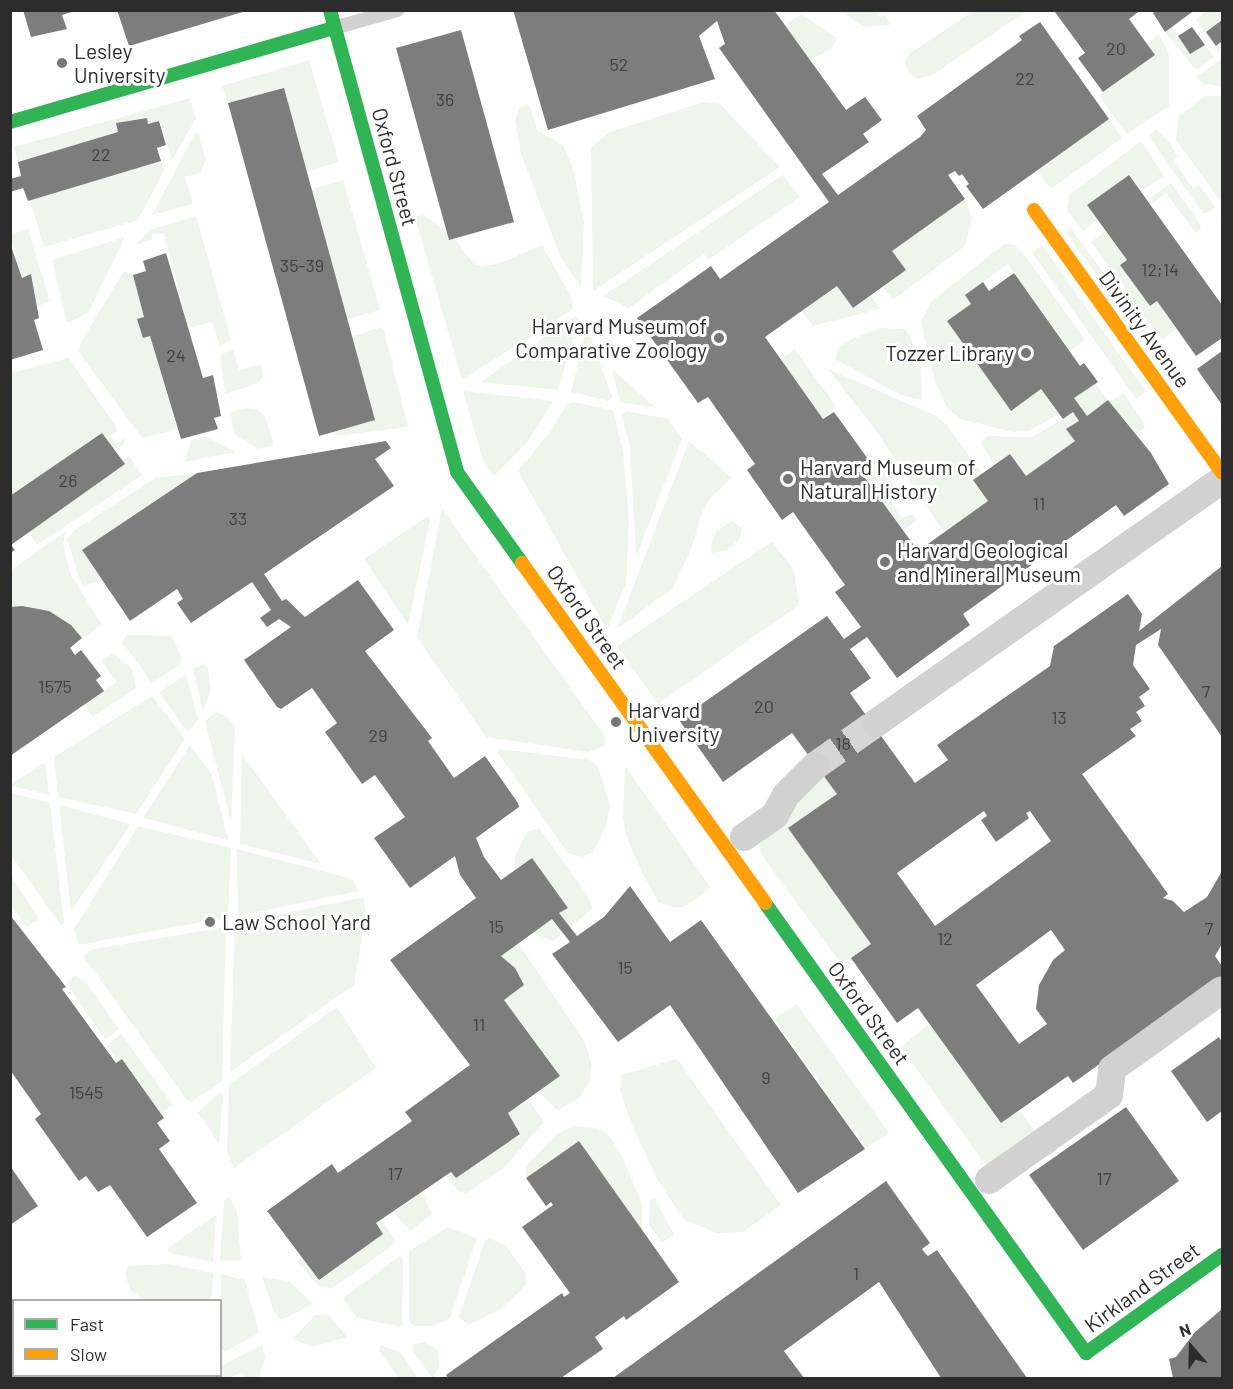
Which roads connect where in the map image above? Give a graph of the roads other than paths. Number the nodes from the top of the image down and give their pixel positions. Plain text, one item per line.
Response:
1 (330, 10) edge
2 (397, 10) edge
3 (334, 28) junction
4 (10, 122) edge
5 (1034, 210) dead end
6 (1221, 468) edge
7 (876, 723) tunnel mouth
8 (815, 766) tunnel mouth
9 (744, 837) dead end
10 (1222, 990) edge
11 (989, 1180) dead end
12 (1222, 1255) edge
13 (1086, 1353) joint

1 - 3 street, Oxford Street
2 - 3 lane
3 - 4 street
3 - 13 street, Oxford Street
5 - 6 street, Divinity Avenue
6 - 7 street
8 - 9 street
10 - 11 street
12 - 13 street, Kirkland Street

